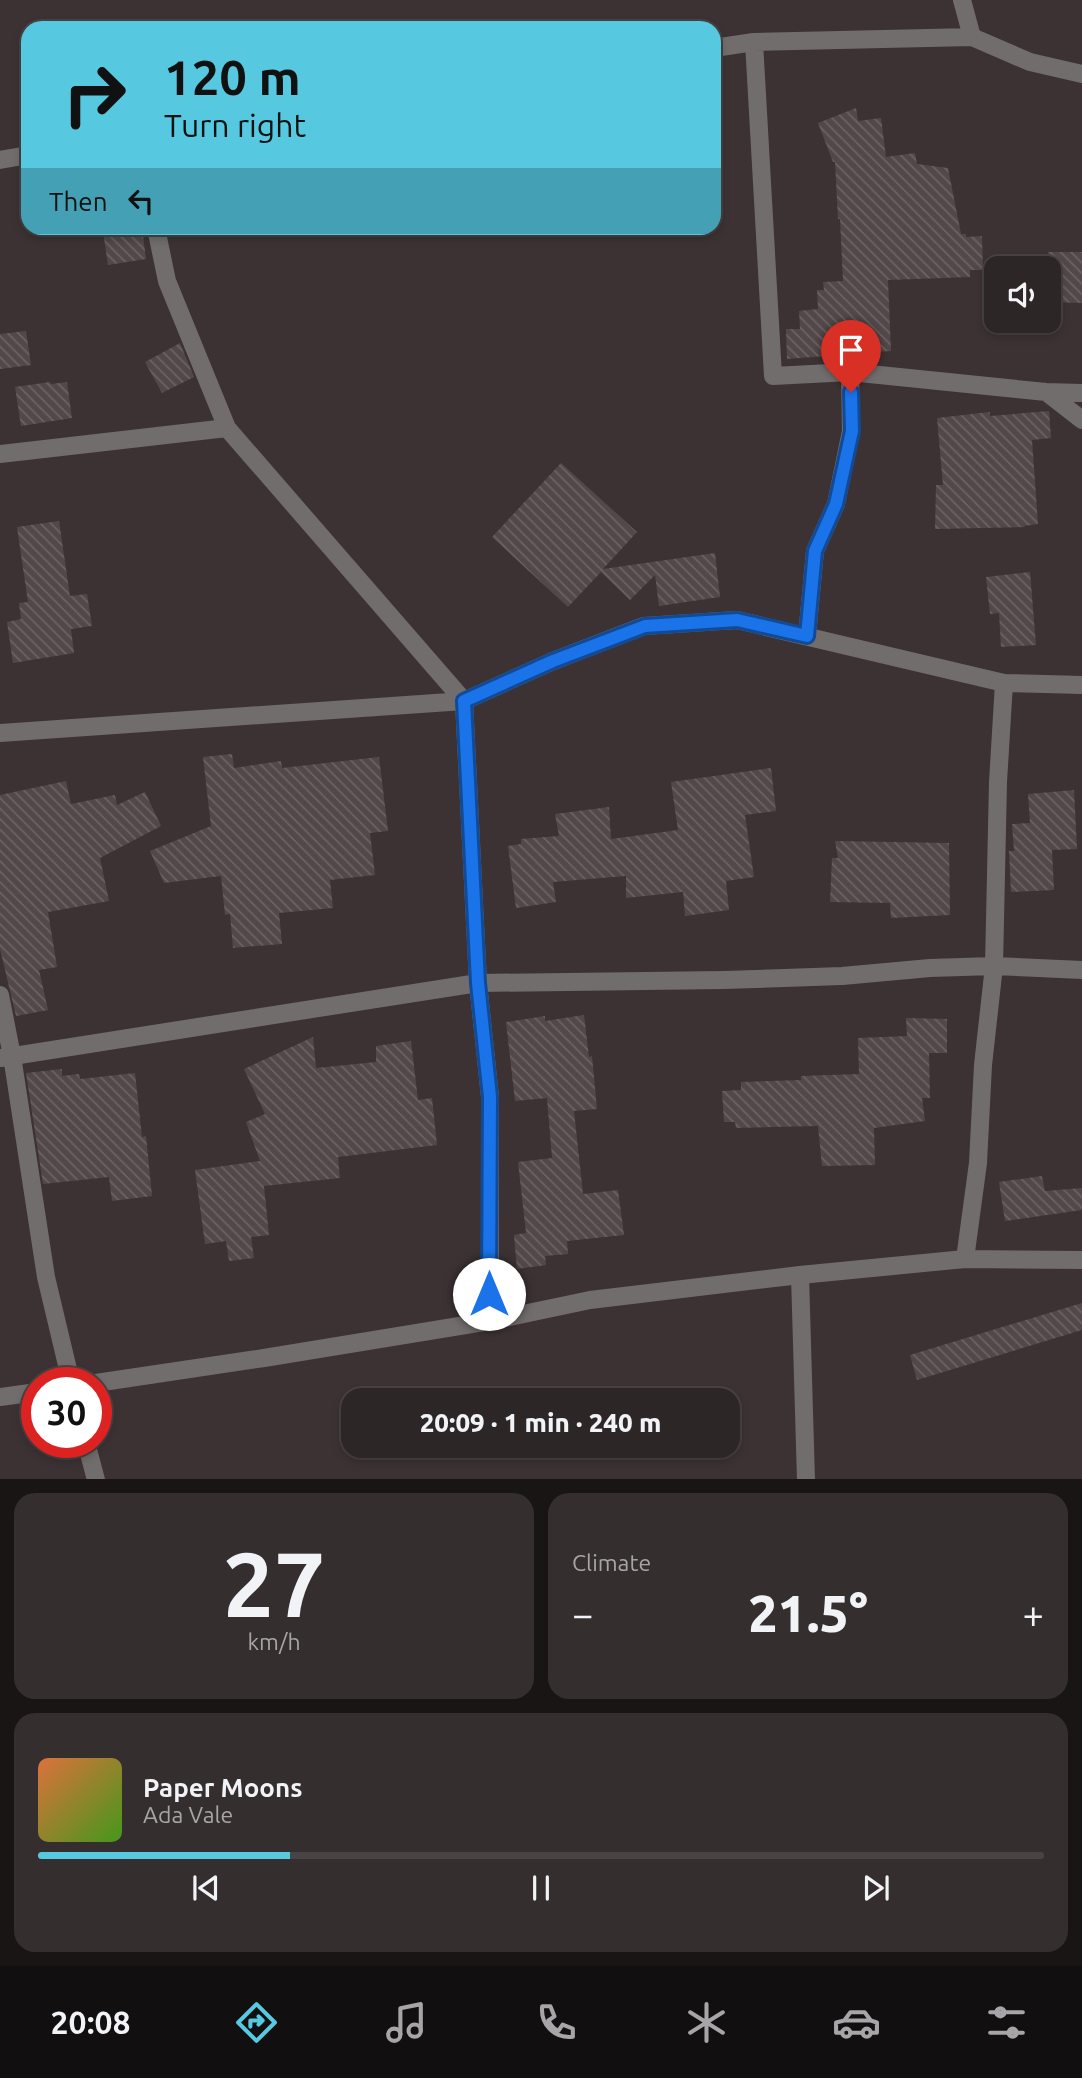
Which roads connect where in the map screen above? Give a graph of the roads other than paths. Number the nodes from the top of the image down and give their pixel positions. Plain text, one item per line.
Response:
1 (962, 0) edge
2 (972, 37) junction
3 (754, 42) junction
4 (721, 47) edge
5 (1082, 74) edge
6 (21, 156) edge
7 (0, 160) edge
8 (157, 235) edge
9 (850, 372) junction
10 (1046, 392) junction
11 (1082, 393) edge
12 (1082, 420) edge
13 (227, 428) junction
14 (0, 453) edge
15 (807, 636) junction
16 (1004, 683) junction
17 (1082, 685) edge
18 (464, 701) junction
19 (0, 733) edge
20 (994, 966) junction
21 (1082, 970) edge
22 (478, 983) junction
23 (0, 995) edge
24 (6, 1057) edge
25 (965, 1259) junction
26 (1082, 1260) edge
27 (800, 1275) junction
28 (490, 1321) junction
29 (67, 1367) edge
30 (112, 1381) edge
31 (21, 1394) edge
32 (0, 1397) edge
33 (90, 1458) edge
34 (96, 1479) edge
35 (806, 1479) edge

1 - 2 street
2 - 3 street
2 - 5 street
3 - 4 street
3 - 9 street
6 - 7 street
8 - 13 street
9 - 10 street
9 - 15 street
10 - 11 street
10 - 12 street
13 - 14 street
13 - 18 street
15 - 16 street
15 - 18 street
16 - 17 street
16 - 20 street
18 - 19 street
18 - 22 street
20 - 21 street
20 - 22 street
20 - 25 street
22 - 24 street
22 - 28 street
23 - 24 street
24 - 29 street
25 - 26 street
25 - 27 street
27 - 28 street
27 - 35 street
28 - 30 street
31 - 32 street
33 - 34 street

